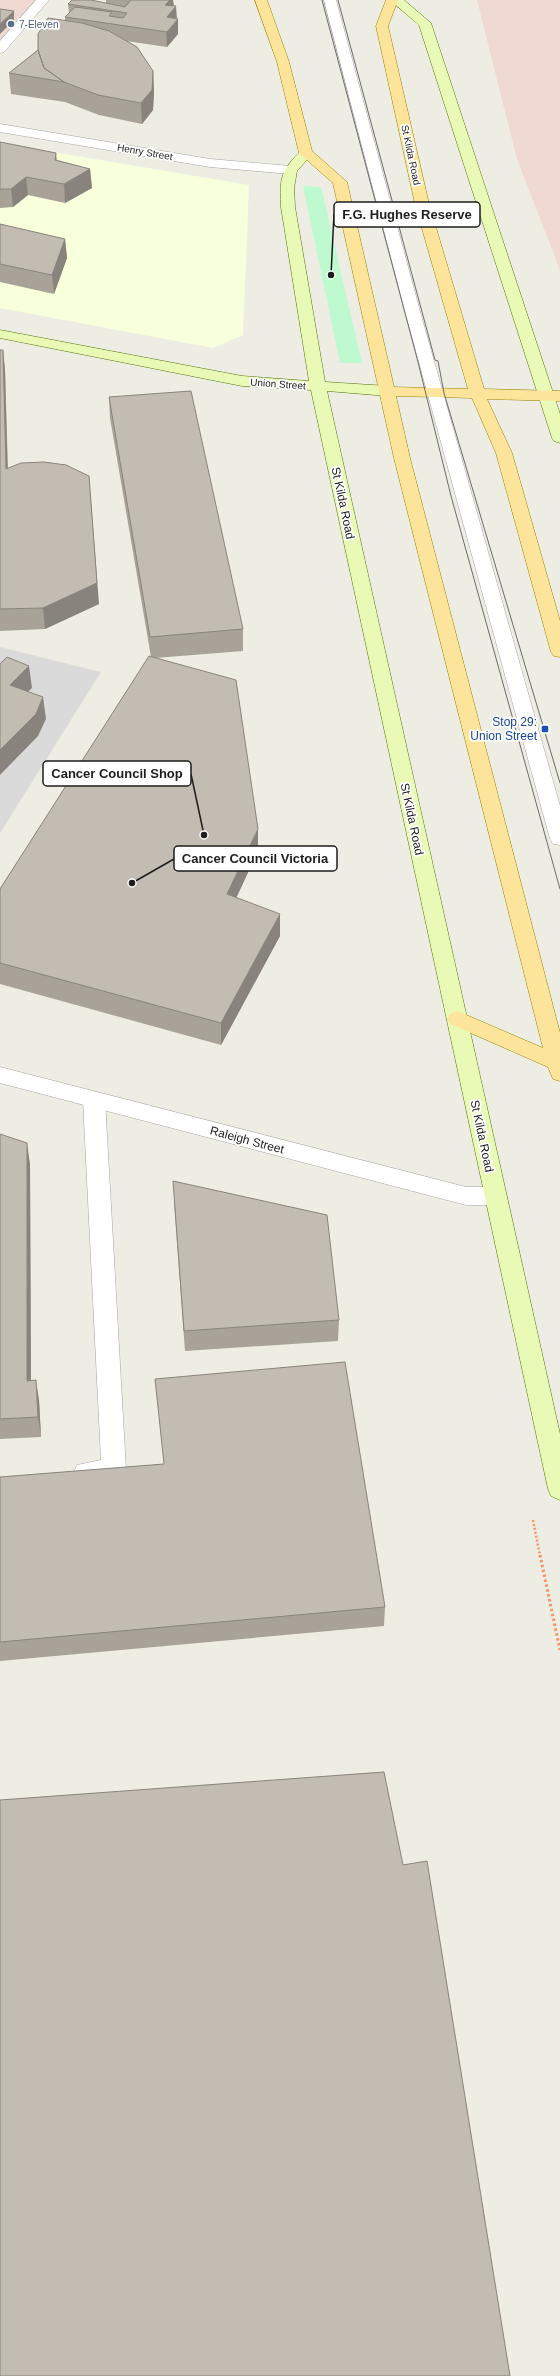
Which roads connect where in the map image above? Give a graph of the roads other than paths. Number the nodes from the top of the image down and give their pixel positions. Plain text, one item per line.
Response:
1 (43, 0) edge
2 (261, 0) edge
3 (330, 0) edge
4 (392, 0) edge
5 (396, 0) edge
6 (0, 49) edge
7 (0, 128) edge
8 (306, 153) junction
9 (290, 170) junction
10 (0, 334) edge
11 (318, 387) junction
12 (388, 391) junction
13 (434, 393) junction
14 (478, 394) junction
15 (553, 395) edge
16 (560, 438) edge
17 (560, 652) edge
18 (560, 839) edge
19 (457, 1019) junction
20 (559, 1068) edge
21 (0, 1075) edge
22 (94, 1100) junction
23 (495, 1196) junction
24 (69, 1473) edge
25 (560, 1489) edge

1 - 6 street
2 - 8 main road
3 - 13 street
4 - 14 main road, St Kilda Road
5 - 15 main road
7 - 9 street, Henry Street
8 - 9 main road
8 - 12 main road
9 - 11 main road, St Kilda Road
10 - 11 main road, Union Street
11 - 12 main road, Union Street
11 - 19 main road, St Kilda Road
12 - 13 main road, Union Street
12 - 20 main road
13 - 14 main road, Union Street
13 - 18 street
14 - 15 main road, Union Street
14 - 17 main road, St Kilda Road
15 - 16 main road
19 - 20 main road
19 - 23 main road, St Kilda Road
21 - 22 street, Raleigh Street
22 - 23 street, Raleigh Street
22 - 24 street
23 - 25 main road, St Kilda Road

